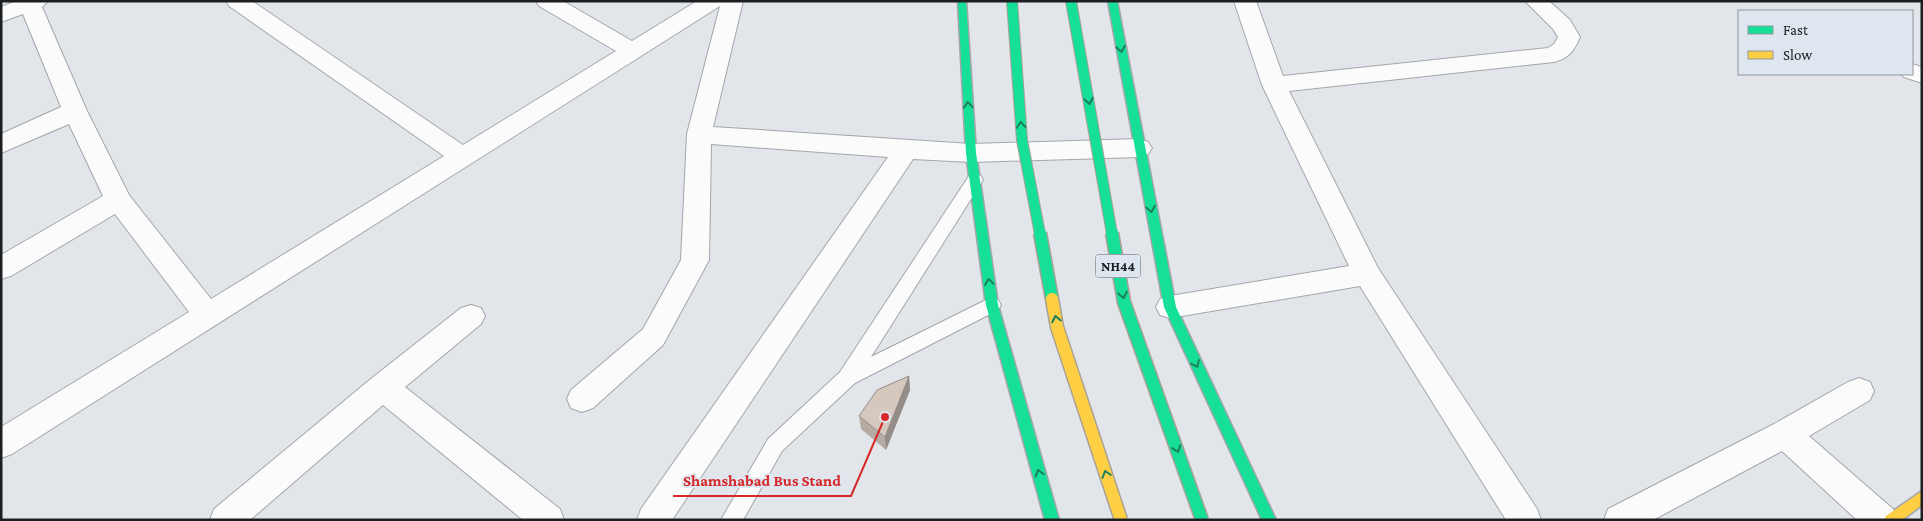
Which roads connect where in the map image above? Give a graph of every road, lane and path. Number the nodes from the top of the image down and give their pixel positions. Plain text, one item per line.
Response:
1 (237, 1) edge
2 (548, 1) edge
3 (713, 1) edge
4 (732, 1) edge
5 (962, 1) edge
6 (1012, 1) edge
7 (1071, 1) edge
8 (1112, 1) edge
9 (1245, 1) edge
10 (1536, 1) edge
11 (32, 2) edge
12 (1, 15) edge
13 (632, 52) junction
14 (1274, 85) junction
15 (75, 111) junction
16 (699, 134) junction
17 (1, 144) edge
18 (1139, 148) junction
19 (906, 150) junction
20 (971, 153) junction
21 (462, 157) junction
22 (975, 180) junction
23 (118, 200) junction
24 (1, 268) edge
25 (1367, 274) junction
26 (992, 305) junction
27 (1170, 307) junction
28 (208, 316) junction
29 (471, 316) dead end
30 (848, 377) junction
31 (383, 387) junction
32 (1859, 391) dead end
33 (582, 398) dead end
34 (1785, 434) junction
35 (1, 444) edge
36 (1922, 497) edge
37 (240, 516) edge
38 (535, 516) edge
39 (653, 520) edge
40 (731, 520) edge
41 (1052, 520) edge
42 (1122, 520) edge
43 (1202, 520) edge
44 (1269, 520) edge
45 (1525, 520) edge
46 (1620, 520) edge
47 (1881, 520) edge
48 (1891, 520) edge

1 - 21 street
2 - 13 street
3 - 13 street
4 - 16 street
20 -> 5 main road
42 -> 6 main road, bridge
7 -> 43 main road, NH44, bridge
8 -> 18 main road
9 - 14 street
10 - 14 street
11 - 12 street
11 - 15 street
13 - 21 street
14 - 25 street
15 - 17 street
15 - 23 street
16 - 19 street
16 - 33 street
18 - 20 street
18 -> 27 main road
19 - 20 street
19 - 39 street
20 - 22 main road
21 - 28 street
26 -> 22 main road
22 - 30 lane
23 - 24 street
23 - 28 street
25 - 27 street
25 - 45 street
26 - 30 lane
41 -> 26 main road
27 -> 44 main road
28 - 35 street
29 - 31 street
30 - 40 lane
31 - 37 street
31 - 38 street
32 - 34 street
34 - 46 street
34 - 47 street
36 - 48 main road

